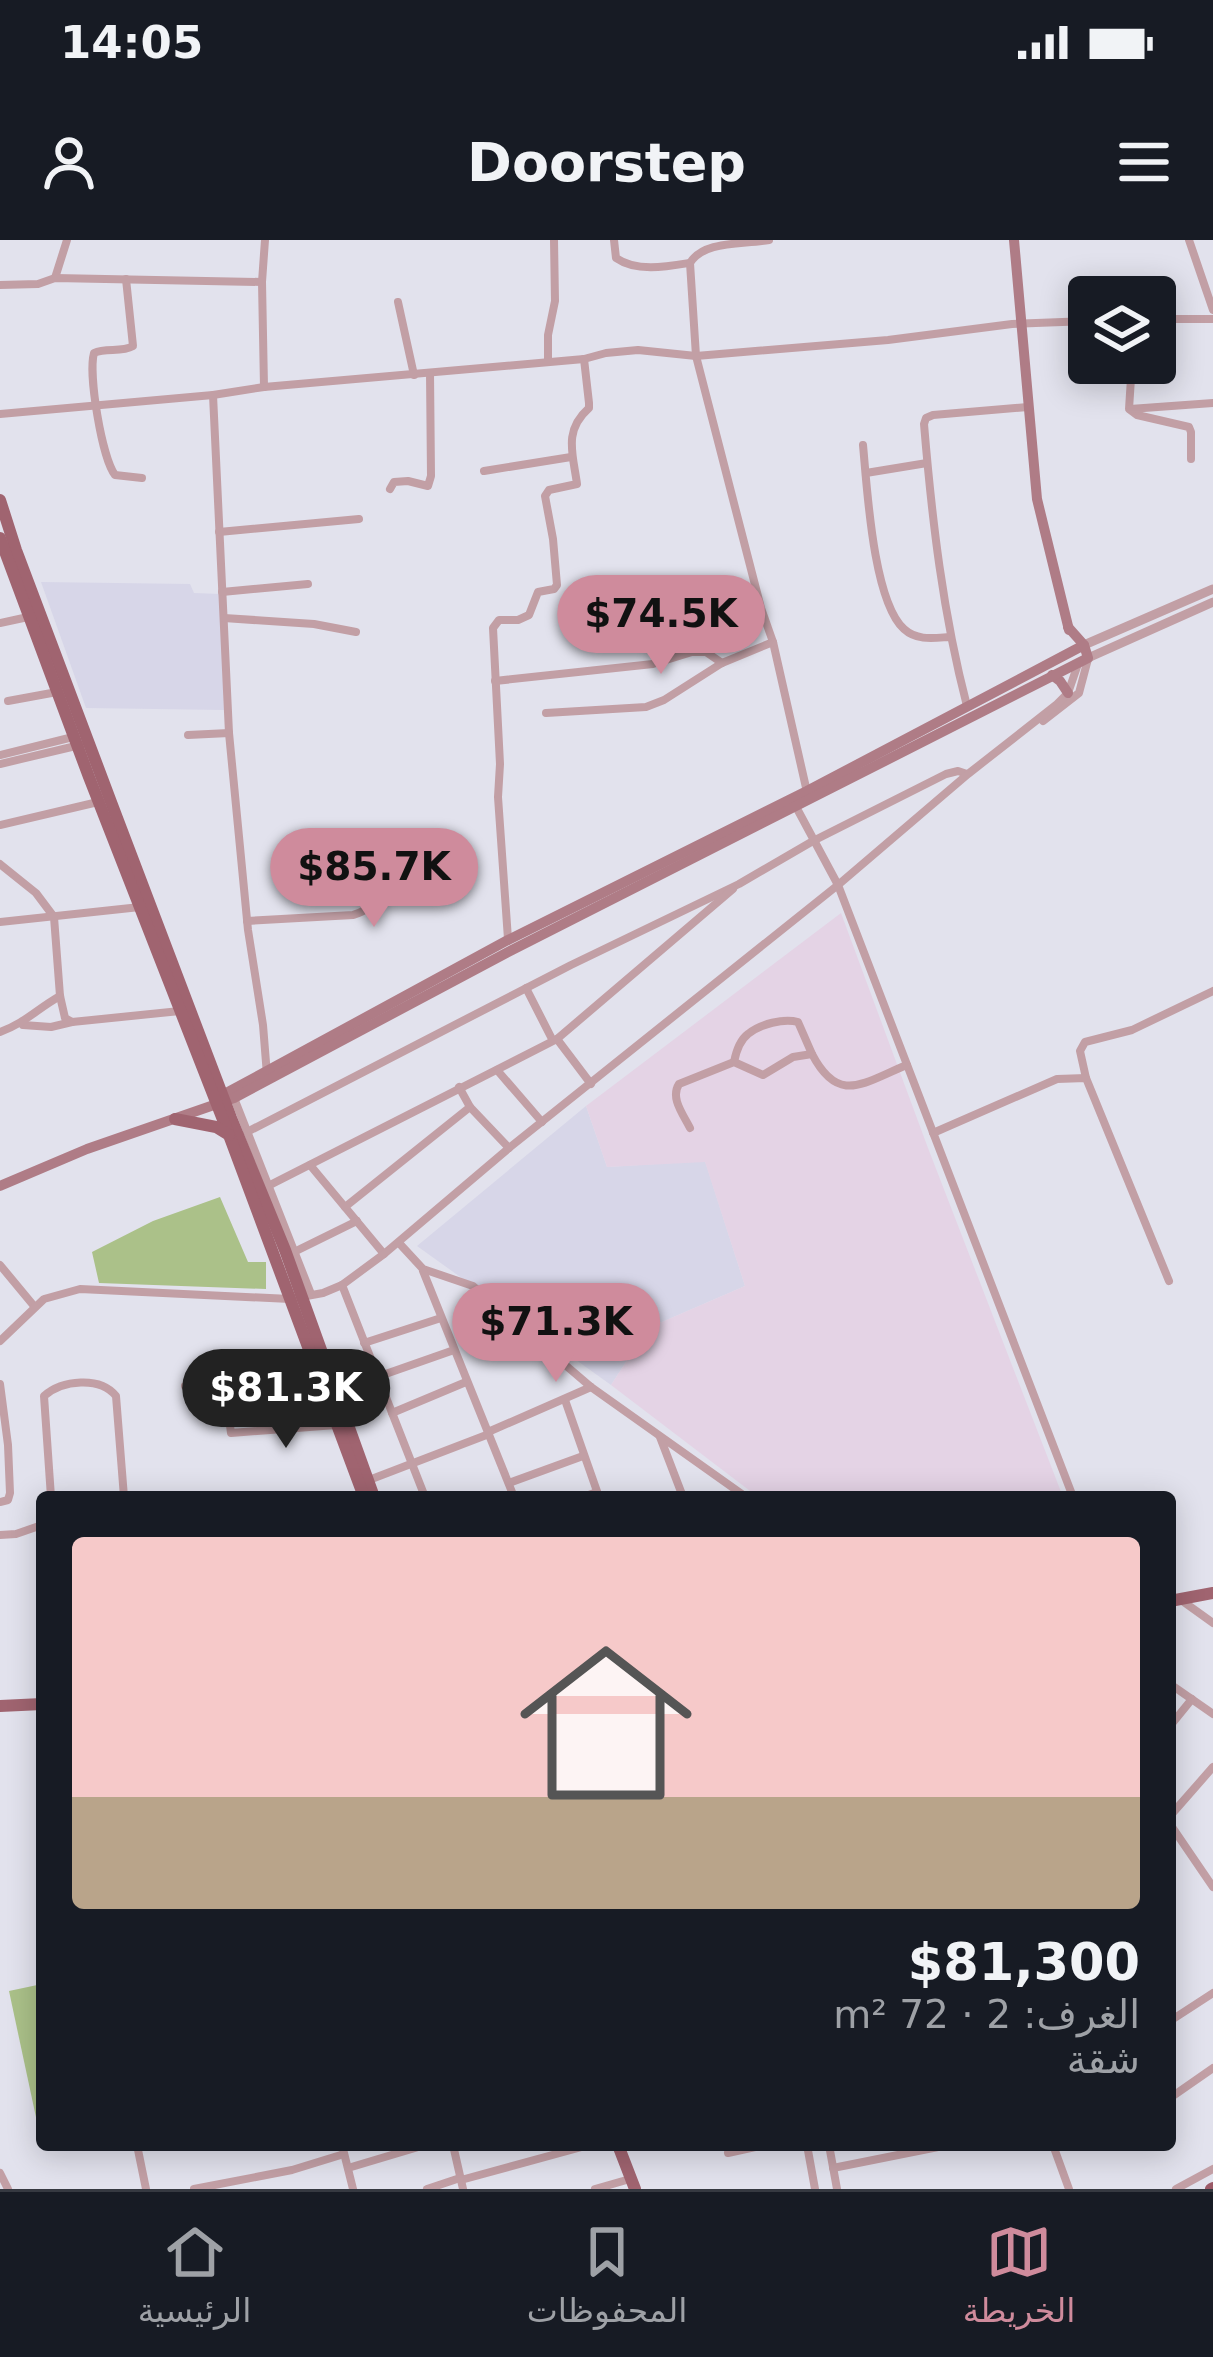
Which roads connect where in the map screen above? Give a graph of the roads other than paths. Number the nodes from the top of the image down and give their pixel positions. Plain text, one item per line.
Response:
1 (67, 240) edge
2 (265, 240) edge
3 (554, 240) edge
4 (614, 240) edge
5 (769, 240) edge
6 (1014, 240) edge
7 (1189, 240) edge
8 (710, 243) edge
9 (689, 262) junction
10 (55, 278) junction
11 (126, 279) junction
12 (262, 282) junction
13 (0, 285) edge
14 (398, 302) dead end
15 (1213, 310) edge
16 (1176, 319) edge
17 (1213, 320) edge
18 (1068, 321) edge
19 (1022, 323) junction
20 (696, 356) junction
21 (584, 359) junction
22 (548, 362) junction
23 (430, 373) junction
24 (414, 375) junction
25 (1131, 384) edge
26 (264, 386) junction
27 (213, 395) junction
28 (1213, 403) edge
29 (95, 406) junction
30 (1028, 407) junction
31 (1129, 409) junction
32 (0, 414) edge
33 (863, 445) dead end
34 (572, 457) junction
35 (1191, 459) dead end
36 (927, 463) junction
37 (484, 471) dead end
38 (866, 473) junction
39 (142, 478) dead end
40 (390, 489) dead end
41 (0, 500) edge
42 (359, 519) dead end
43 (219, 532) junction
44 (4, 537) edge
45 (308, 584) dead end
46 (1213, 590) edge
47 (222, 592) junction
48 (1213, 602) edge
49 (36, 615) junction
50 (224, 618) junction
51 (0, 623) edge
52 (356, 632) dead end
53 (950, 637) junction
54 (772, 642) junction
55 (1081, 654) junction
56 (722, 664) junction
57 (1052, 675) junction
58 (495, 681) junction
59 (57, 692) junction
60 (1068, 693) junction
61 (8, 700) dead end
62 (968, 706) junction
63 (546, 712) dead end
64 (229, 733) junction
65 (1021, 733) junction
66 (188, 735) dead end
67 (82, 739) junction
68 (0, 760) edge
69 (968, 774) junction
70 (808, 795) junction
71 (99, 802) junction
72 (794, 802) junction
73 (0, 825) edge
74 (813, 842) junction
75 (0, 864) edge
76 (739, 884) junction
77 (838, 885) junction
78 (455, 894) dead end
79 (140, 907) junction
80 (54, 917) junction
81 (247, 921) junction
82 (0, 922) edge
83 (510, 945) junction
84 (526, 988) junction
85 (1213, 991) edge
86 (60, 996) junction
87 (182, 1011) junction
88 (72, 1022) junction
89 (21, 1024) junction
90 (0, 1032) edge
91 (554, 1039) junction
92 (812, 1054) junction
93 (734, 1062) junction
94 (907, 1064) junction
95 (496, 1070) junction
96 (267, 1076) junction
97 (1087, 1078) junction
98 (591, 1084) junction
99 (459, 1087) junction
100 (223, 1100) junction
101 (470, 1107) junction
102 (175, 1119) junction
103 (542, 1122) junction
104 (690, 1128) dead end
105 (247, 1132) junction
106 (933, 1133) junction
107 (229, 1135) junction
108 (509, 1148) junction
109 (310, 1165) junction
110 (0, 1182) edge
111 (268, 1186) junction
112 (345, 1207) junction
113 (357, 1221) junction
114 (398, 1243) junction
115 (294, 1252) junction
116 (384, 1254) junction
117 (0, 1265) edge
118 (423, 1270) junction
119 (1169, 1281) dead end
120 (342, 1285) junction
121 (301, 1297) junction
122 (34, 1306) junction
123 (442, 1318) junction
124 (0, 1341) edge
125 (364, 1343) junction
126 (454, 1350) junction
127 (315, 1370) junction
128 (377, 1377) junction
129 (224, 1381) junction
130 (466, 1382) junction
131 (0, 1384) edge
132 (184, 1386) dead end
133 (591, 1387) junction
134 (565, 1400) junction
135 (392, 1413) junction
136 (337, 1425) junction
137 (488, 1433) junction
138 (660, 1437) junction
139 (583, 1456) junction
140 (413, 1463) junction
141 (368, 1480) junction
142 (509, 1483) junction
143 (51, 1491) edge
144 (124, 1491) edge
145 (362, 1491) edge
146 (372, 1491) edge
147 (423, 1491) edge
148 (512, 1491) edge
149 (597, 1491) edge
150 (681, 1491) edge
151 (735, 1491) edge
152 (1071, 1491) edge
153 (0, 1502) edge
154 (36, 1527) edge
155 (0, 1535) edge
156 (1213, 1593) edge
157 (1176, 1600) edge
158 (1176, 1601) edge
159 (1213, 1623) edge
160 (1176, 1688) edge
161 (1192, 1699) junction
162 (36, 1701) edge
163 (0, 1702) edge
164 (1213, 1714) edge
165 (1176, 1719) edge
166 (1213, 1767) edge
167 (1176, 1813) edge
168 (1176, 1829) edge
169 (1213, 1887) edge
170 (1213, 1993) edge
171 (1176, 2017) edge
172 (1213, 2068) edge
173 (1176, 2092) edge
174 (138, 2151) edge
175 (340, 2151) edge
176 (343, 2151) edge
177 (405, 2151) edge
178 (454, 2151) edge
179 (568, 2151) edge
180 (619, 2151) edge
181 (737, 2151) edge
182 (808, 2151) edge
183 (830, 2151) edge
184 (918, 2151) edge
185 (1055, 2151) edge
186 (728, 2153) dead end
187 (348, 2168) junction
188 (833, 2168) junction
189 (1213, 2169) edge
190 (0, 2173) edge
191 (462, 2182) edge
192 (633, 2184) edge
193 (8, 2189) edge
194 (146, 2189) edge
195 (194, 2189) edge
196 (353, 2189) edge
197 (427, 2189) edge
198 (595, 2189) edge
199 (814, 2189) edge
200 (837, 2189) edge
201 (1069, 2189) edge
202 (1176, 2189) edge

1 - 10 street
2 - 12 street
3 - 22 street
4 - 9 street
5 - 8 street
6 - 19 main road
7 - 15 street
8 - 9 street
9 - 20 street
10 - 11 street
10 - 13 street
11 - 12 street
11 - 29 street
12 - 26 street
14 - 24 street
16 - 17 street
18 - 19 street
19 - 20 street
19 - 30 main road
20 - 21 street
20 - 54 street
21 - 22 street
21 - 34 street
22 - 23 street
23 - 24 street
23 - 40 street
24 - 26 street
25 - 31 street
26 - 27 street
27 - 29 street
27 - 43 street
28 - 31 street
29 - 32 street
29 - 39 street
30 - 36 street
30 - 55 main road
31 - 35 street
33 - 38 street
34 - 37 street
34 - 58 street
36 - 38 street
36 - 53 street
38 - 53 street
41 - 44 main road
42 - 43 street
43 - 47 street
44 - 49 main road
45 - 47 street
46 - 55 street
47 - 50 street
48 - 55 street
49 - 51 street
49 - 59 main road
49 - 67 main road
50 - 52 street
50 - 64 street
53 - 62 street
54 - 56 street
54 - 70 street
55 - 57 main road
55 - 60 street
55 - 62 main road
55 - 65 street
56 - 58 street
56 - 63 street
57 - 60 main road
57 - 70 main road
58 - 83 street
59 - 61 street
59 - 67 main road
60 - 65 street
62 - 70 main road
64 - 66 street
64 - 81 street
65 - 69 street
67 - 68 street
67 - 71 main road
67 - 100 main road
69 - 74 street
69 - 77 street
70 - 72 main road
71 - 73 street
71 - 79 main road
72 - 74 street
72 - 83 main road
74 - 76 street
74 - 77 street
75 - 80 street
76 - 84 street
76 - 91 street
77 - 94 street
77 - 98 street
78 - 81 street
79 - 80 street
79 - 87 main road
80 - 82 street
80 - 86 street
81 - 96 street
83 - 96 main road
84 - 91 street
84 - 105 street
85 - 97 street
86 - 88 street
86 - 89 street
87 - 88 street
87 - 100 main road
88 - 89 street
89 - 90 street
91 - 95 street
91 - 98 street
92 - 93 street
92 - 93 street
92 - 94 street
93 - 104 street
94 - 106 street
95 - 99 street
95 - 103 street
96 - 100 main road
97 - 106 street
97 - 119 street
98 - 103 street
99 - 101 street
99 - 109 street
100 - 102 main road
100 - 105 street
100 - 107 main road
100 - 110 main road
100 - 121 main road
101 - 108 street
101 - 112 street
102 - 107 main road
102 - 110 main road
103 - 108 street
105 - 111 street
106 - 152 street
107 - 121 main road
108 - 114 street
109 - 111 street
109 - 112 street
111 - 115 street
112 - 113 street
113 - 115 street
113 - 116 street
114 - 116 street
114 - 118 street
115 - 121 street
116 - 120 street
117 - 122 street
118 - 123 street
118 - 133 street
120 - 121 street
120 - 125 street
121 - 122 street
121 - 127 main road
121 - 141 main road
122 - 124 street
123 - 125 street
123 - 126 street
125 - 128 street
126 - 128 street
126 - 130 street
127 - 129 street
127 - 136 main road
128 - 135 street
129 - 132 street
129 - 136 street
130 - 135 street
130 - 137 street
131 - 153 street
133 - 134 street
133 - 138 street
134 - 137 street
134 - 139 street
135 - 140 street
136 - 145 main road
137 - 140 street
137 - 142 street
138 - 150 street
138 - 151 street
139 - 142 street
139 - 149 street
140 - 141 street
140 - 147 street
141 - 146 main road
142 - 148 street
143 - 144 street
154 - 155 street
156 - 157 main road
158 - 159 street
160 - 161 street
161 - 164 street
161 - 165 street
162 - 163 main road
166 - 167 street
168 - 169 street
170 - 171 street
172 - 173 street
174 - 194 street
175 - 195 street
176 - 187 street
177 - 187 street
178 - 191 street
179 - 191 street
180 - 192 main road
181 - 186 street
182 - 199 street
183 - 188 street
184 - 188 street
185 - 201 street
187 - 196 street
188 - 200 street
189 - 202 street
190 - 193 street
191 - 197 street
192 - 198 street

